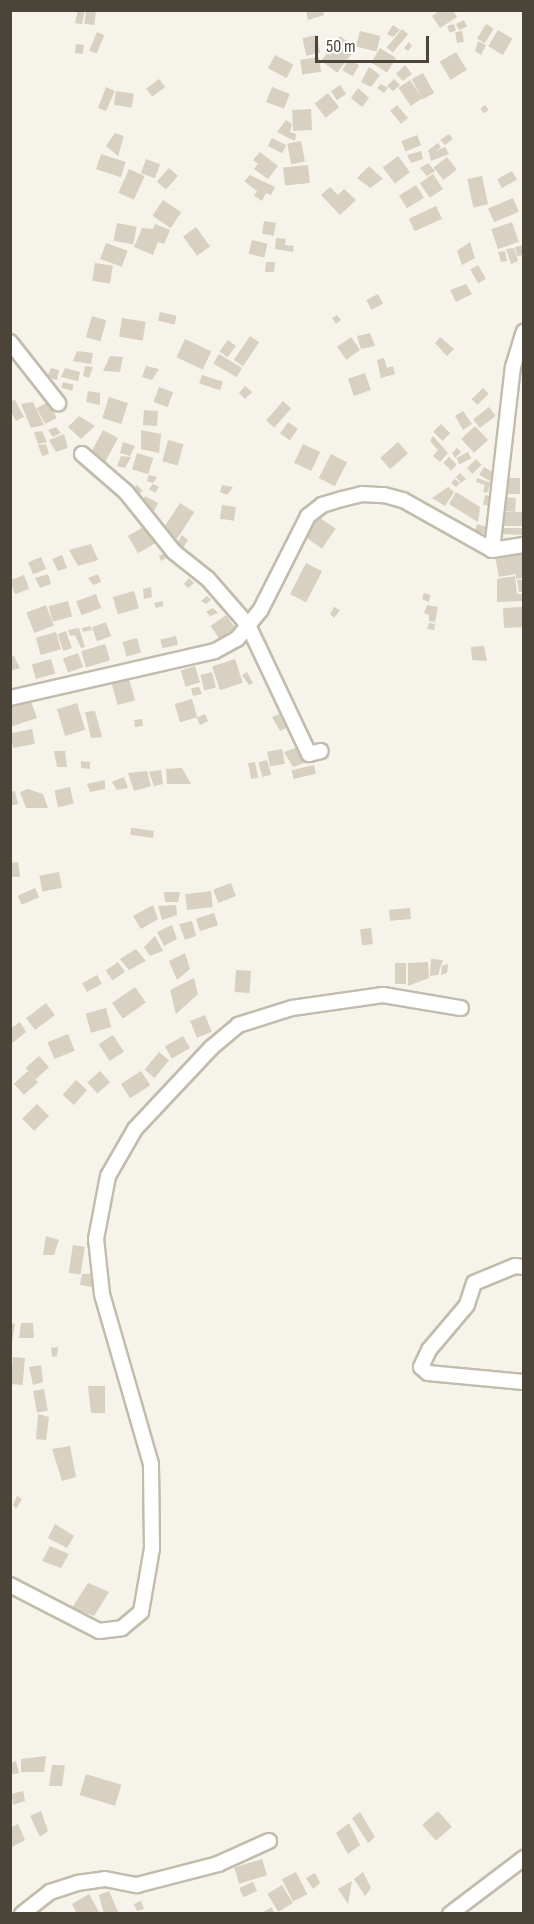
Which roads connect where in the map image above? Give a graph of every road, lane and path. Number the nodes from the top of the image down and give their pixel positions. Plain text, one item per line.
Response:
1 (524, 332) edge
2 (10, 342) edge
3 (58, 403) dead end
4 (82, 454) dead end
5 (524, 545) edge
6 (492, 550) junction
7 (248, 625) junction
8 (10, 698) edge
9 (321, 751) dead end
10 (461, 1008) dead end
11 (524, 1267) edge
12 (524, 1382) edge
13 (10, 1585) edge
14 (269, 1841) dead end
15 (524, 1858) edge
16 (22, 1914) edge
17 (450, 1914) edge

1 - 6 street
2 - 3 street
4 - 7 street
5 - 6 street
6 - 7 street
7 - 8 street
7 - 9 street
10 - 13 street
11 - 12 street
14 - 16 street
15 - 17 street

